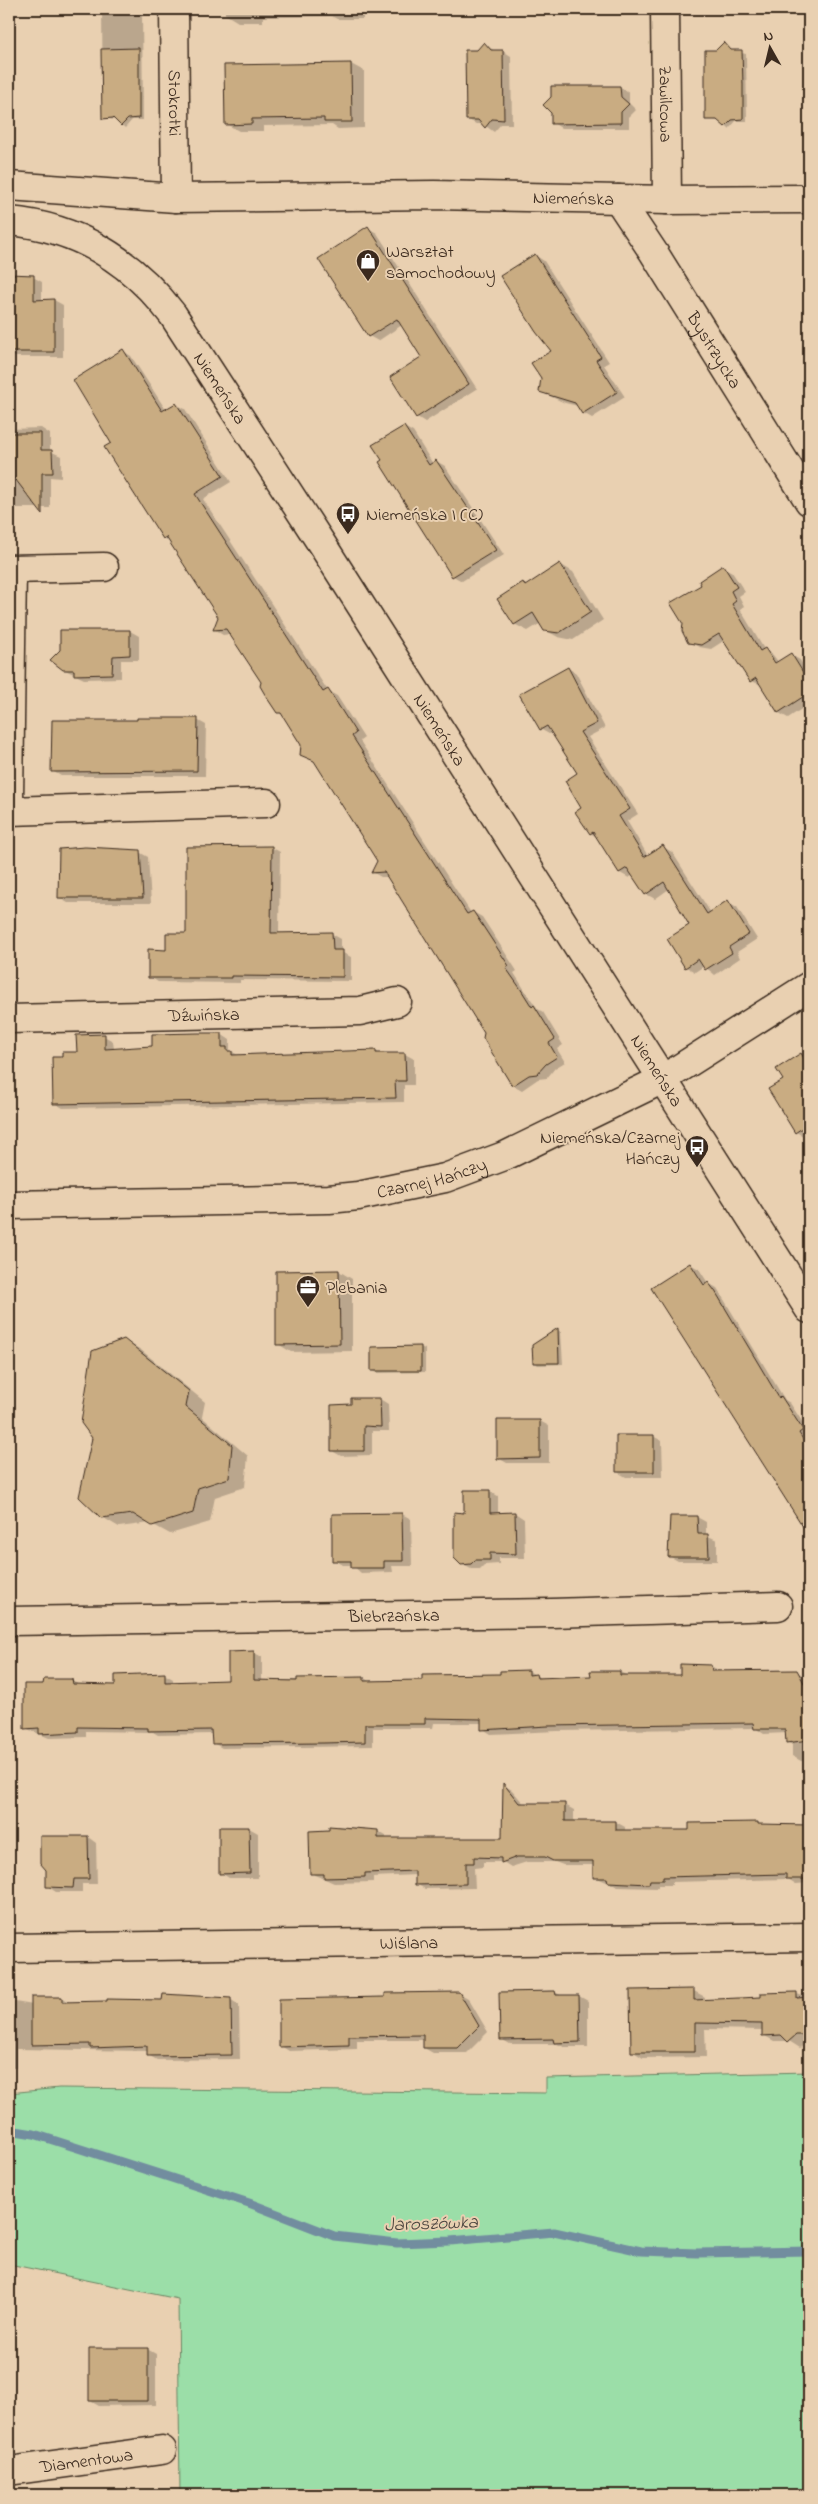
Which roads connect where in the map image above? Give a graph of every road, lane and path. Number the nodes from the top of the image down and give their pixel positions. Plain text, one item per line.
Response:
1 (174, 9) edge
2 (665, 9) edge
3 (9, 186) edge
4 (176, 198) junction
5 (618, 199) junction
6 (809, 199) edge
7 (667, 200) junction
8 (9, 221) edge
9 (809, 501) edge
10 (104, 567) dead end
11 (10, 569) edge
12 (9, 800) edge
13 (266, 802) dead end
14 (9, 811) edge
15 (809, 986) edge
16 (397, 1002) dead end
17 (9, 1018) edge
18 (663, 1079) junction
19 (9, 1205) edge
20 (809, 1309) edge
21 (778, 1606) dead end
22 (9, 1621) edge
23 (809, 1938) edge
24 (9, 1948) edge
25 (162, 2450) dead end
26 (9, 2471) edge

1 - 4 street, Stokrotki
2 - 7 street, Zawilcowa
3 - 4 street, Niemeńska
4 - 5 street, Niemeńska
5 - 7 street, Niemeńska
5 - 9 street, Bystrzycka
6 - 7 street, Niemeńska
8 - 18 street, Niemeńska
10 - 11 street
11 - 12 street
13 - 14 street
15 - 18 street, Czarnej Hańczy
16 - 17 street, Dźwińska
18 - 19 street, Czarnej Hańczy
18 - 20 street, Niemeńska
21 - 22 street, Biebrzańska
23 - 24 street, Wiślana
25 - 26 street, Diamentowa

